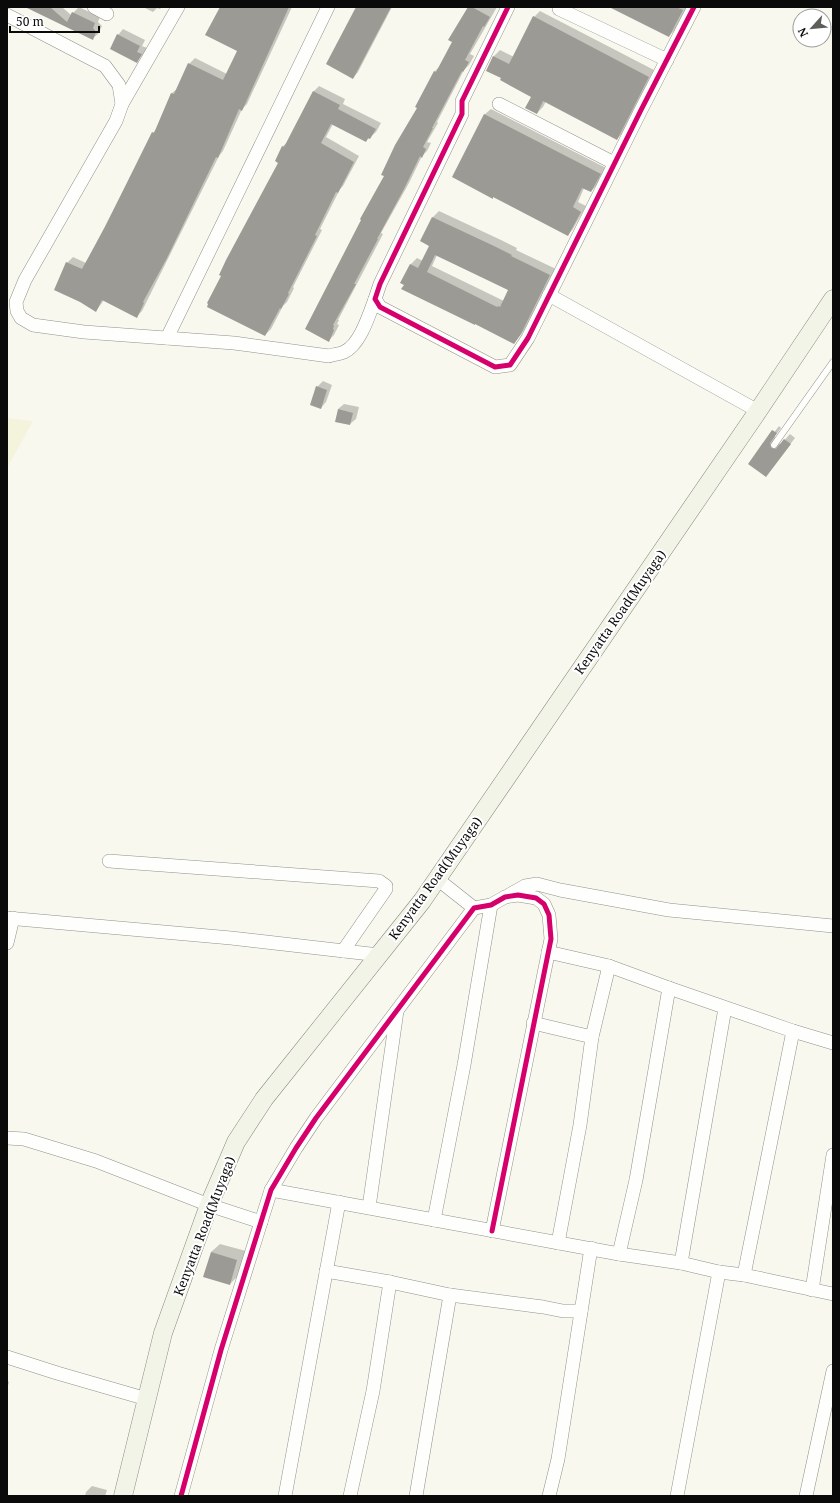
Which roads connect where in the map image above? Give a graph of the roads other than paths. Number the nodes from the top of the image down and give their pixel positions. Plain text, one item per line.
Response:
1 (94, 7) edge
2 (178, 7) edge
3 (327, 7) edge
4 (508, 7) edge
5 (694, 7) edge
6 (559, 9) dead end
7 (107, 14) dead end
8 (7, 15) edge
9 (667, 60) junction
10 (122, 104) junction
11 (499, 104) dead end
12 (614, 163) junction
13 (549, 295) junction
14 (375, 299) junction
15 (833, 299) edge
16 (166, 338) junction
17 (833, 362) edge
18 (758, 411) junction
19 (774, 445) dead end
20 (109, 861) dead end
21 (436, 878) junction
22 (505, 897) junction
23 (491, 905) junction
24 (474, 908) junction
25 (10, 918) edge
26 (833, 926) edge
27 (7, 943) edge
28 (344, 951) junction
29 (548, 952) junction
30 (379, 955) junction
31 (609, 966) junction
32 (669, 988) junction
33 (725, 1008) junction
34 (397, 1010) junction
35 (533, 1023) junction
36 (793, 1031) junction
37 (592, 1037) junction
38 (833, 1043) edge
39 (7, 1138) edge
40 (833, 1155) edge
41 (271, 1190) junction
42 (339, 1202) junction
43 (209, 1205) junction
44 (369, 1207) junction
45 (434, 1220) junction
46 (261, 1222) junction
47 (492, 1231) junction
48 (558, 1243) junction
49 (591, 1248) junction
50 (619, 1254) junction
51 (681, 1263) junction
52 (326, 1271) junction
53 (719, 1272) junction
54 (744, 1275) junction
55 (390, 1282) junction
56 (812, 1290) junction
57 (833, 1294) edge
58 (450, 1295) junction
59 (581, 1311) junction
60 (7, 1357) edge
61 (833, 1371) edge
62 (147, 1398) junction
63 (122, 1496) edge
64 (181, 1496) edge
65 (285, 1496) edge
66 (350, 1496) edge
67 (416, 1496) edge
68 (549, 1496) edge
69 (677, 1496) edge
70 (806, 1496) edge

1 - 7 street
2 - 10 street
3 - 16 street
4 - 14 street
5 - 9 street
6 - 9 street
8 - 10 street
9 - 12 street
10 - 16 street
11 - 12 street
12 - 13 street
13 - 14 street
13 - 18 street
14 - 16 street
15 - 18 main road, Kenyatta Road(Muyaga)
17 - 19 lane
18 - 21 main road, Kenyatta Road(Muyaga)
20 - 28 street
21 - 24 street
21 - 30 main road, Kenyatta Road(Muyaga)
22 - 23 street
22 - 26 street
22 - 29 street
23 - 24 street
23 - 45 street
24 - 34 street
25 - 27 street
25 - 28 street
28 - 30 street
29 - 31 street
29 - 35 street
30 - 43 main road, Kenyatta Road(Muyaga)
31 - 32 street
31 - 37 street
32 - 33 street
32 - 50 street
33 - 36 street
33 - 51 street
34 - 41 street
34 - 44 street
35 - 37 street
35 - 47 street
36 - 38 street
36 - 54 street
37 - 48 street
39 - 43 street
40 - 56 street
41 - 42 street
41 - 46 street
42 - 44 street
42 - 52 street
43 - 46 street
43 - 62 main road, Kenyatta Road(Muyaga)
44 - 45 street
45 - 47 street
46 - 64 street
47 - 48 street
48 - 49 street
49 - 50 street
49 - 59 street
50 - 51 street
51 - 53 street
52 - 55 street
52 - 65 street
53 - 54 street
53 - 69 street
54 - 56 street
55 - 58 street
55 - 66 street
56 - 57 street
58 - 59 street
58 - 67 street
59 - 68 street
60 - 62 street
61 - 70 street
62 - 63 main road, Kenyatta Road(Muyaga)

